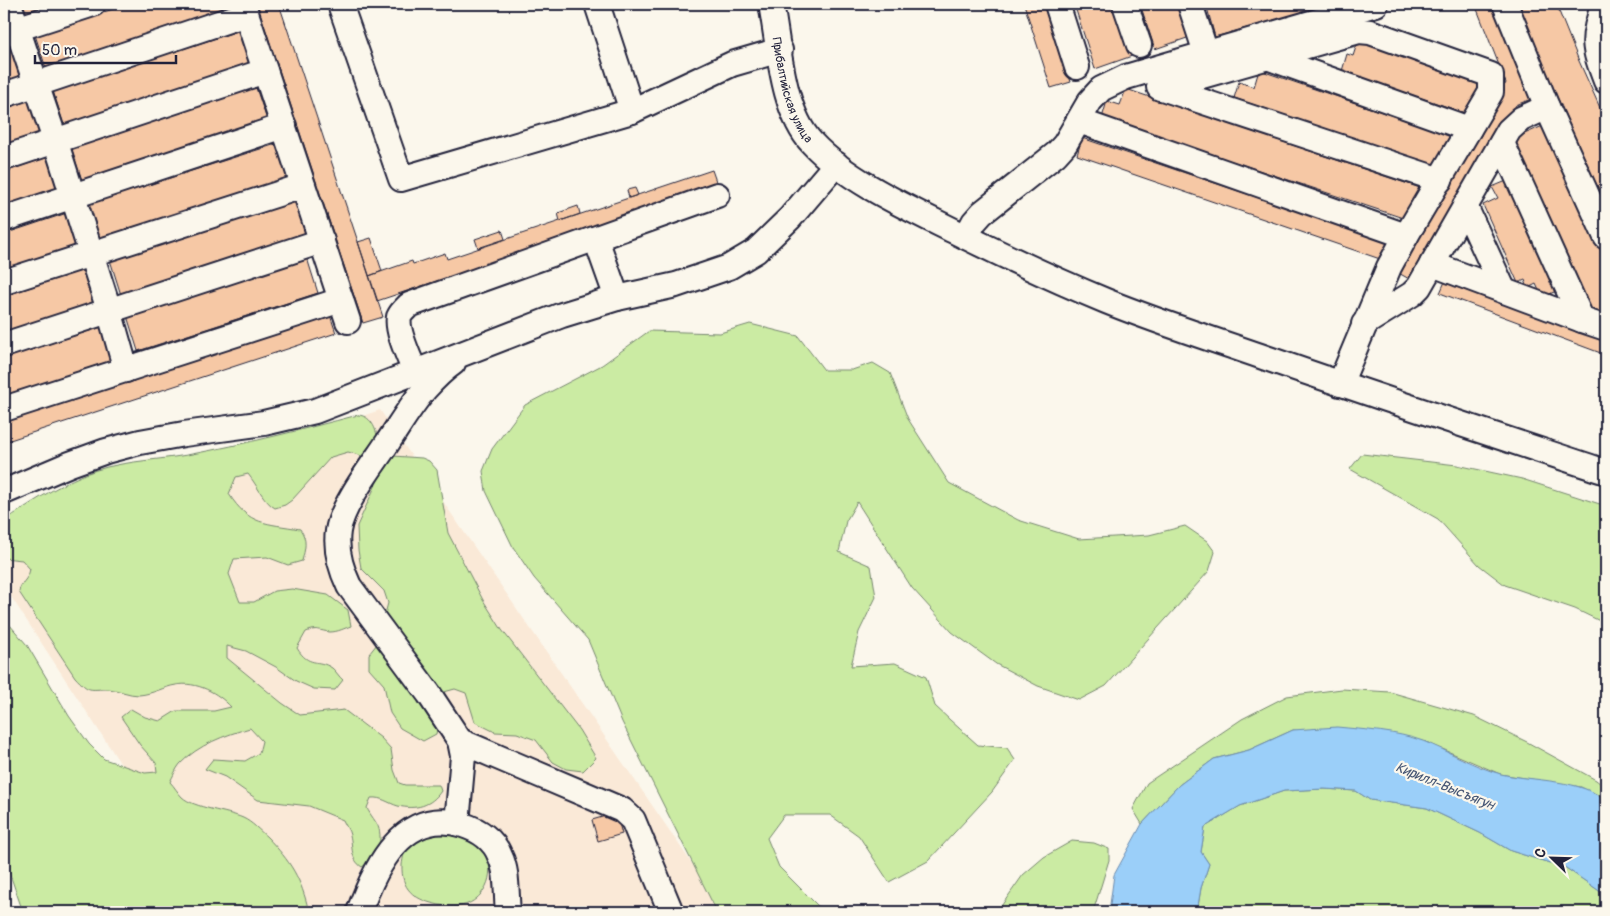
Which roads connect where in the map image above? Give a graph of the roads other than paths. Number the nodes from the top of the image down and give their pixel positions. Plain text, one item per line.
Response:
1 (9, 4) edge
2 (93, 4) edge
3 (340, 4) edge
4 (597, 4) edge
5 (771, 4) edge
6 (1057, 4) edge
7 (1125, 4) edge
8 (1190, 4) edge
9 (1376, 4) edge
10 (1505, 4) edge
11 (1604, 4) edge
12 (245, 9) edge
13 (11, 31) edge
14 (1139, 44) dead end
15 (780, 50) junction
16 (1206, 53) junction
17 (1267, 57) junction
18 (1077, 67) dead end
19 (265, 71) junction
20 (1126, 77) junction
21 (1606, 81) edge
22 (36, 84) junction
23 (1160, 88) junction
24 (4, 94) edge
25 (1547, 107) junction
26 (632, 111) junction
27 (1079, 122) junction
28 (284, 126) junction
29 (1470, 129) junction
30 (55, 140) junction
31 (1502, 143) junction
32 (4, 158) edge
33 (836, 164) junction
34 (1440, 180) junction
35 (303, 186) junction
36 (718, 195) dead end
37 (72, 197) junction
38 (1465, 206) junction
39 (4, 219) edge
40 (1406, 236) junction
41 (966, 237) junction
42 (1606, 237) edge
43 (596, 239) junction
44 (322, 241) junction
45 (91, 254) junction
46 (1432, 264) junction
47 (4, 282) edge
48 (1504, 291) junction
49 (617, 298) junction
50 (109, 310) junction
51 (1582, 320) junction
52 (1364, 324) junction
53 (1606, 326) edge
54 (4, 345) edge
55 (469, 352) junction
56 (126, 370) junction
57 (414, 372) junction
58 (1340, 384) junction
59 (4, 409) edge
60 (1606, 472) edge
61 (4, 492) edge
62 (460, 741) junction
63 (457, 823) junction
64 (360, 912) edge
65 (508, 912) edge
66 (671, 912) edge

1 - 13 street
2 - 13 street
3 - 26 street
4 - 26 street
5 - 15 street, Прибалтийская улица
6 - 18 street
7 - 14 street
8 - 16 street
9 - 16 street
10 - 25 street
11 - 21 street
12 - 19 street
12 - 22 street
13 - 22 street
15 - 26 street
15 - 33 street, Прибалтийская улица
16 - 20 street
17 - 23 street
17 - 29 street
17 - 29 street
19 - 28 street
19 - 30 street
20 - 23 street
20 - 27 street
22 - 24 street
22 - 30 street
23 - 34 street
25 - 31 street
25 - 42 street
27 - 40 street
27 - 41 street
28 - 35 street
28 - 37 street
29 - 34 street
30 - 32 street
30 - 37 street
31 - 38 street
31 - 51 street
33 - 41 street, Прибалтийская улица
33 - 49 street
34 - 40 street
35 - 44 street
35 - 45 street
36 - 43 street
37 - 39 street
37 - 45 street
38 - 46 street
38 - 48 street
40 - 52 street
41 - 58 street, Прибалтийская улица
43 - 49 street
43 - 57 street
44 - 50 street
44 - 56 street
45 - 47 street
45 - 50 street
46 - 48 street
46 - 52 street
48 - 51 street
49 - 55 street
50 - 54 street
50 - 56 street
51 - 53 street
52 - 58 street
55 - 57 street
55 - 62 street
56 - 59 street
57 - 61 street
58 - 60 street, Прибалтийская улица
62 - 63 street
62 - 66 street
63 - 64 street
63 - 65 street

